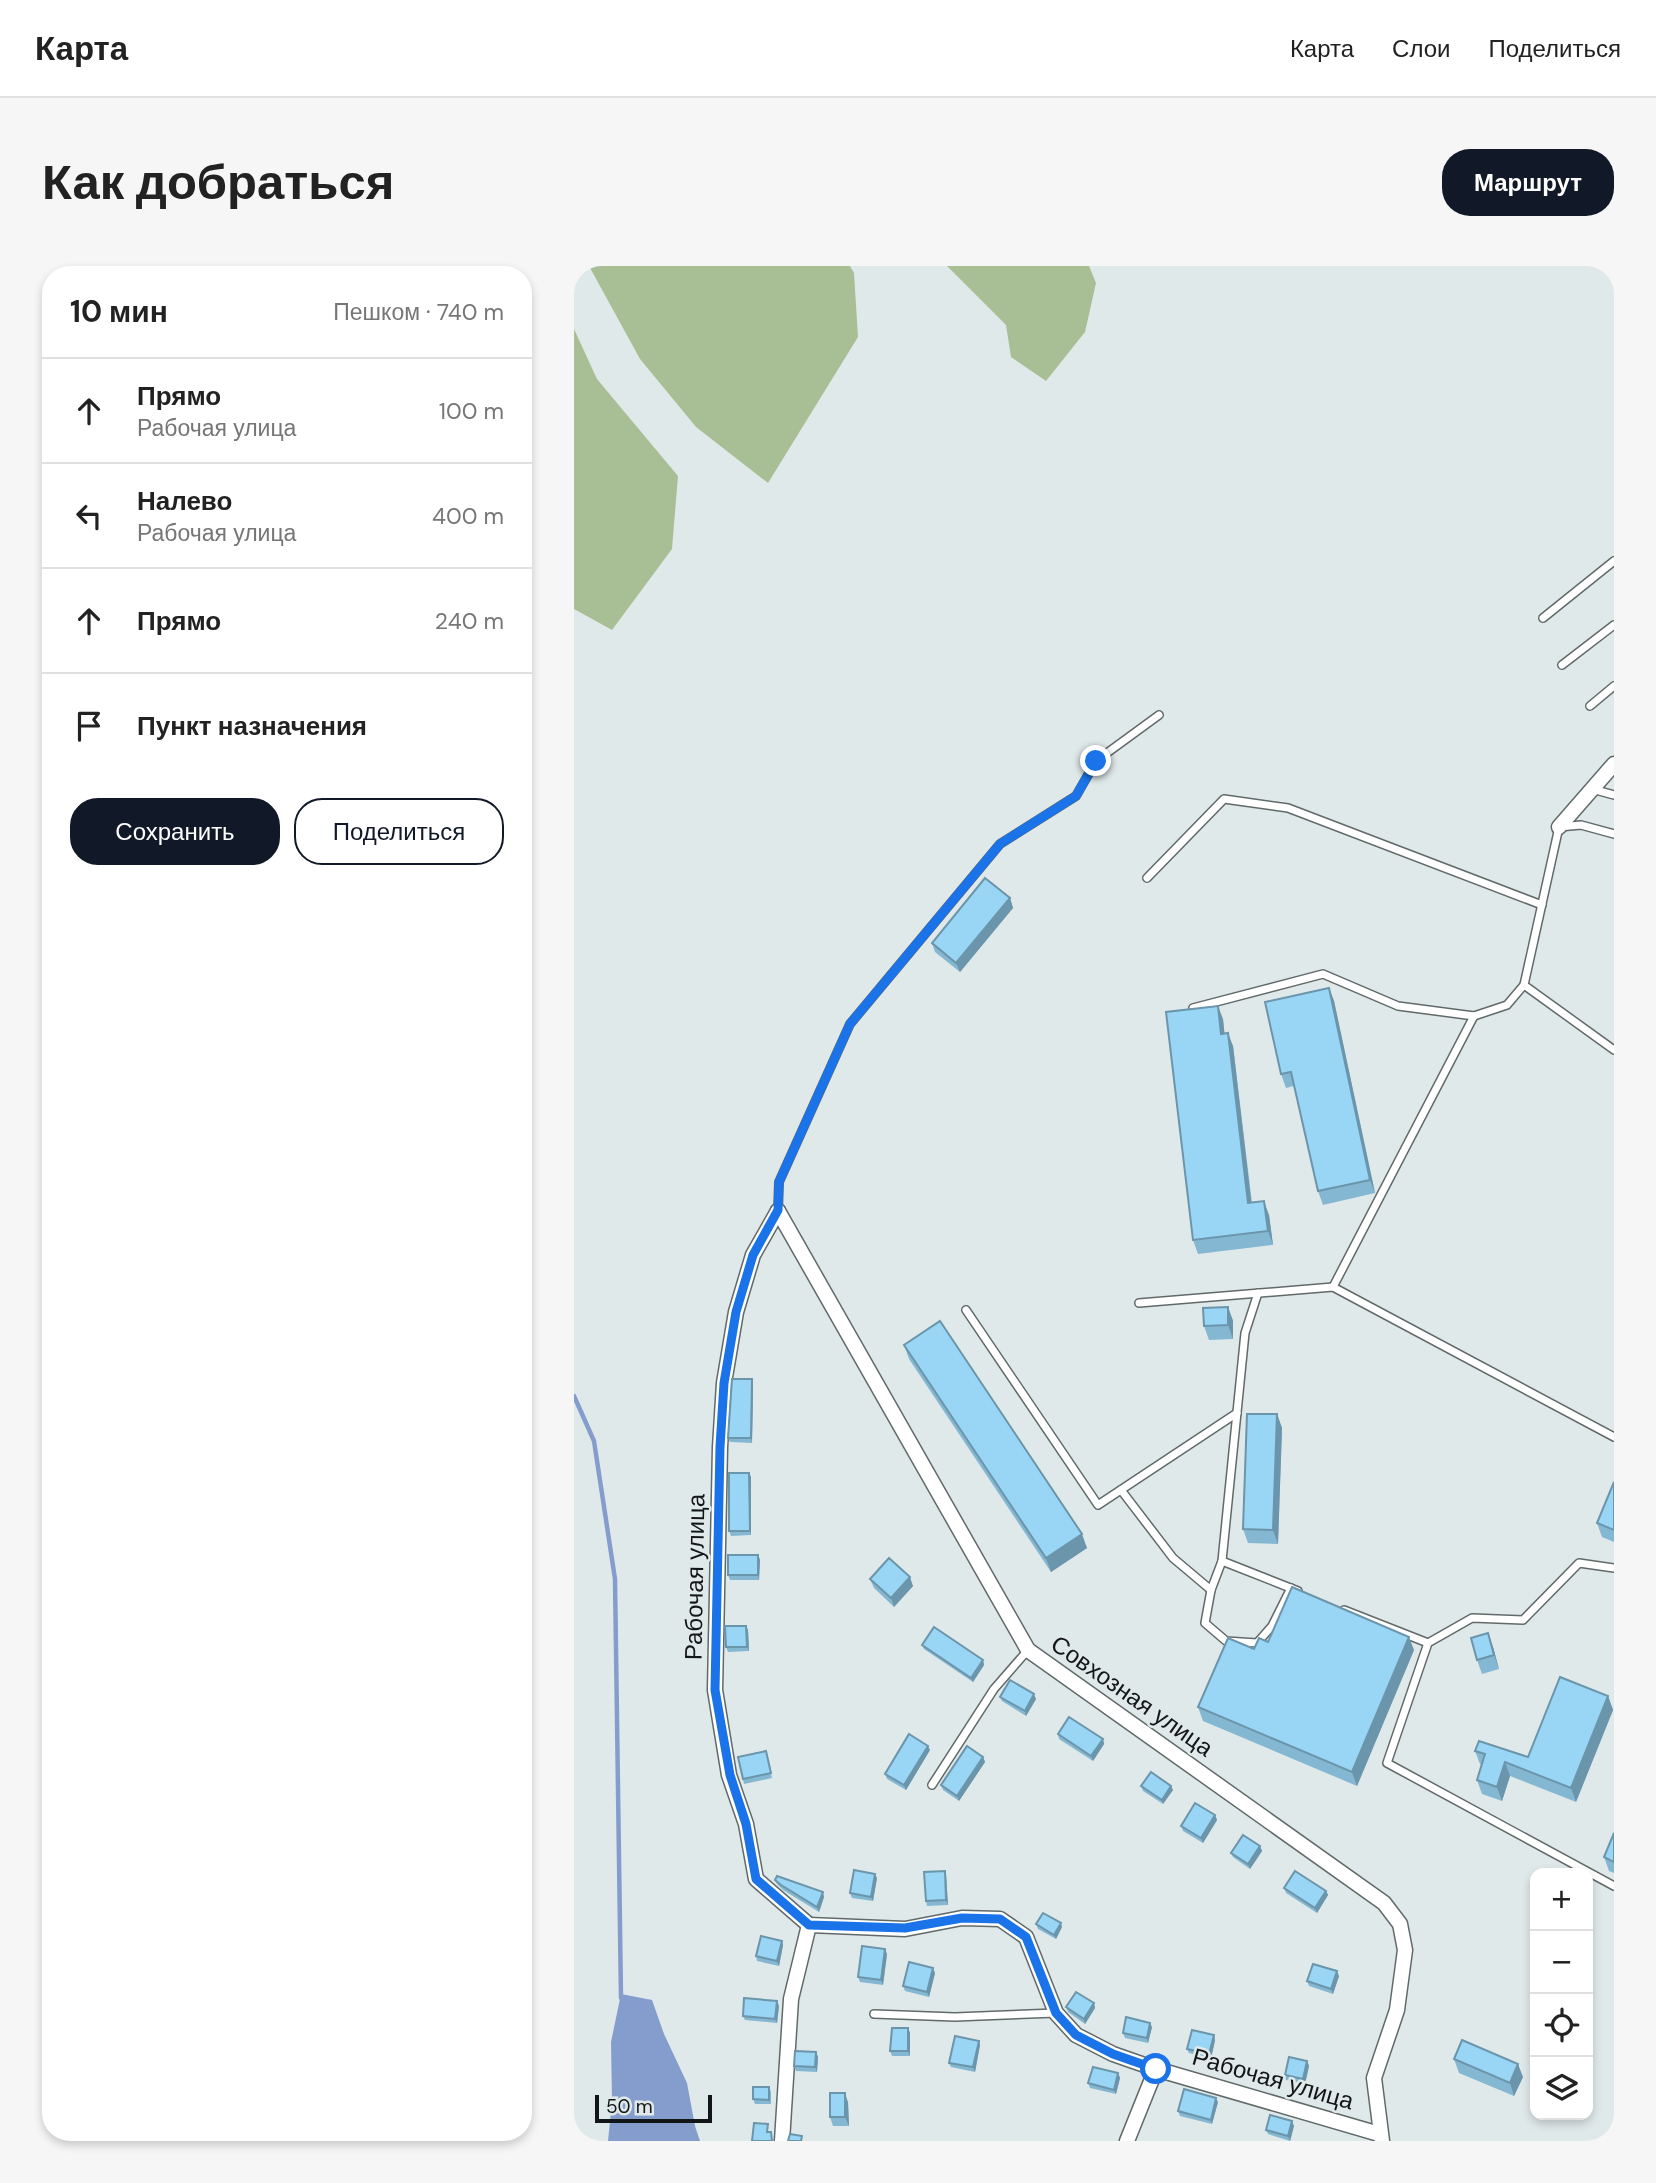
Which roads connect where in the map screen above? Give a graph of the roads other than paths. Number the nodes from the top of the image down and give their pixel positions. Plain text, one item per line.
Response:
1 (1614, 561) edge
2 (1543, 618) dead end
3 (1614, 625) edge
4 (1562, 665) dead end
5 (1614, 686) edge
6 (1590, 706) dead end
7 (1159, 715) dead end
8 (1614, 764) edge
9 (1592, 789) junction
10 (1614, 795) edge
11 (1559, 827) junction
12 (1614, 834) edge
13 (1147, 878) dead end
14 (1542, 905) junction
15 (1524, 985) junction
16 (1193, 1008) edge
17 (1474, 1016) junction
18 (1614, 1050) edge
19 (778, 1210) junction
20 (1333, 1287) junction
21 (1258, 1293) junction
22 (1139, 1303) dead end
23 (966, 1310) dead end
24 (1237, 1413) junction
25 (1614, 1437) edge
26 (1121, 1490) junction
27 (1222, 1561) junction
28 (1614, 1568) edge
29 (1291, 1588) junction
30 (1211, 1590) junction
31 (1303, 1593) edge
32 (1341, 1608) edge
33 (1428, 1643) junction
34 (1028, 1650) junction
35 (932, 1785) dead end
36 (1614, 1886) edge
37 (809, 1925) junction
38 (1056, 2013) junction
39 (874, 2014) dead end
40 (1156, 2069) junction
41 (1380, 2137) edge
42 (782, 2141) edge
43 (1127, 2141) edge

1 - 2 lane
3 - 4 lane
5 - 6 lane
7 - 19 lane
8 - 9 street
9 - 10 lane
9 - 11 street
11 - 12 lane
11 - 14 lane
13 - 14 lane
14 - 15 lane
15 - 17 lane
15 - 18 lane
16 - 17 lane
17 - 20 lane
19 - 34 street, Совхозная улица
19 - 37 street, Рабочая улица
20 - 21 lane
20 - 25 lane
21 - 22 lane
21 - 24 lane
23 - 26 lane
24 - 26 lane
24 - 27 lane
26 - 30 lane
27 - 29 lane
27 - 30 lane
28 - 33 lane
29 - 30 lane
29 - 31 lane
32 - 33 lane
33 - 36 lane
34 - 35 lane
34 - 41 street, Совхозная улица
37 - 38 street, Рабочая улица
37 - 42 street
38 - 39 lane
38 - 40 street, Рабочая улица
40 - 41 street, Рабочая улица
40 - 43 street

